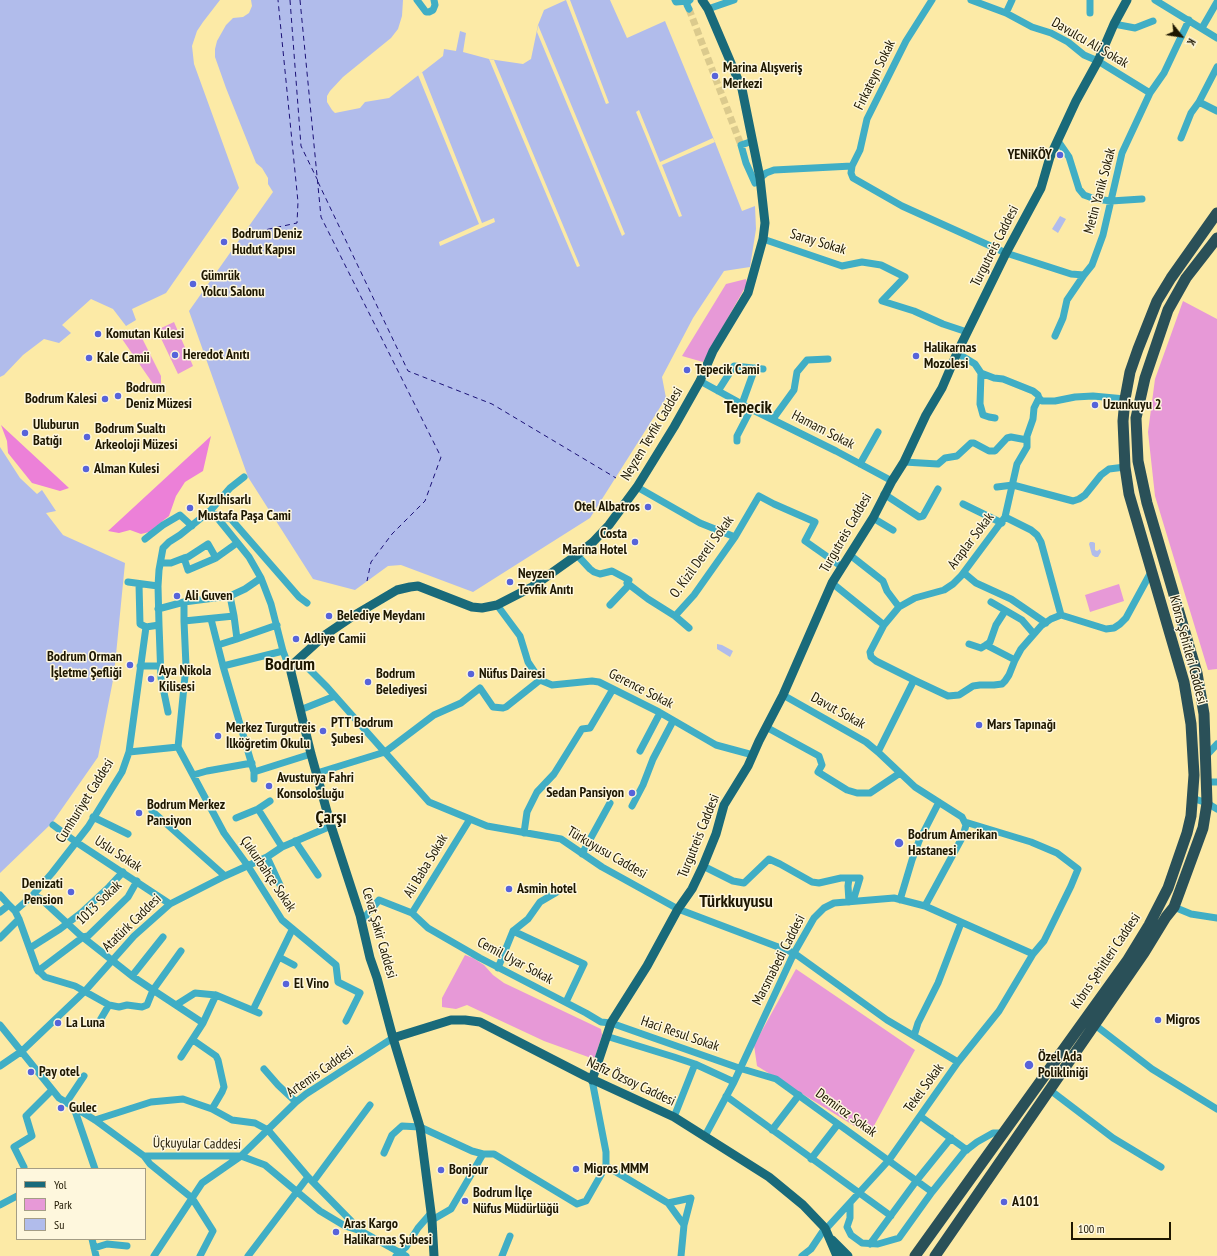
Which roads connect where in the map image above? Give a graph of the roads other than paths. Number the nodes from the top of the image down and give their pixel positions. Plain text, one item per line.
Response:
1 (417, 0) edge
2 (434, 0) edge
3 (675, 0) edge
4 (689, 0) edge
5 (702, 0) edge
6 (734, 0) edge
7 (932, 0) edge
8 (971, 0) edge
9 (1012, 0) edge
10 (1090, 0) edge
11 (1127, 0) edge
12 (1155, 0) edge
13 (1217, 2) edge
14 (689, 9) tunnel mouth
15 (708, 9) junction
16 (1090, 13) dead end
17 (1006, 14) junction
18 (1189, 20) junction
19 (1153, 21) dead end
20 (1114, 24) junction
21 (1202, 28) junction
22 (1217, 38) edge
23 (1098, 61) junction
24 (1217, 67) edge
25 (1150, 93) junction
26 (1199, 102) junction
27 (1217, 112) edge
28 (1181, 138) dead end
29 (1058, 141) junction
30 (750, 142) dead end
31 (852, 166) junction
32 (758, 180) junction
33 (1142, 199) dead end
34 (1111, 201) junction
35 (1217, 213) edge
36 (1217, 238) edge
37 (764, 239) junction
38 (1006, 253) junction
39 (1084, 275) junction
40 (967, 332) junction
41 (1055, 336) dead end
42 (957, 353) junction
43 (828, 359) dead end
44 (755, 368) junction
45 (763, 369) dead end
46 (981, 373) junction
47 (700, 380) junction
48 (718, 392) junction
49 (1039, 398) junction
50 (1125, 399) junction
51 (742, 404) junction
52 (751, 409) junction
53 (996, 418) dead end
54 (773, 420) junction
55 (878, 432) dead end
56 (737, 440) dead end
57 (1027, 440) junction
58 (904, 462) junction
59 (860, 464) junction
60 (1125, 467) junction
61 (244, 477) dead end
62 (892, 480) junction
63 (1013, 485) junction
64 (637, 487) junction
65 (997, 487) dead end
66 (938, 489) dead end
67 (884, 494) junction
68 (963, 504) dead end
69 (213, 513) junction
70 (873, 518) junction
71 (1004, 520) junction
72 (192, 526) junction
73 (893, 530) dead end
74 (735, 537) junction
75 (145, 539) dead end
76 (237, 543) junction
77 (577, 555) junction
78 (850, 555) junction
79 (184, 558) junction
80 (216, 558) junction
81 (160, 563) junction
82 (842, 567) junction
83 (1151, 572) junction
84 (964, 573) junction
85 (261, 578) junction
86 (128, 582) dead end
87 (832, 583) junction
88 (139, 584) junction
89 (629, 585) junction
90 (158, 586) junction
91 (230, 596) junction
92 (184, 602) junction
93 (991, 602) dead end
94 (307, 603) dead end
95 (498, 605) junction
96 (610, 605) dead end
97 (899, 607) junction
98 (158, 609) junction
99 (1005, 610) junction
100 (234, 616) junction
101 (675, 616) junction
102 (1061, 616) junction
103 (212, 618) junction
104 (184, 621) junction
105 (1046, 623) junction
106 (159, 625) junction
107 (277, 625) junction
108 (884, 625) junction
109 (146, 627) junction
110 (689, 628) dead end
111 (1034, 634) junction
112 (237, 639) junction
113 (969, 644) dead end
114 (218, 645) junction
115 (986, 645) junction
116 (283, 651) junction
117 (298, 659) junction
118 (1015, 660) junction
119 (140, 666) junction
120 (160, 666) junction
121 (223, 666) junction
122 (291, 672) junction
123 (540, 680) junction
124 (914, 680) junction
125 (613, 689) junction
126 (783, 695) junction
127 (335, 696) junction
128 (300, 710) junction
129 (168, 712) dead end
130 (660, 713) junction
131 (673, 721) junction
132 (766, 727) junction
133 (1217, 744) edge
134 (178, 747) junction
135 (640, 751) dead end
136 (129, 752) junction
137 (386, 752) junction
138 (878, 752) junction
139 (311, 754) junction
140 (753, 755) junction
141 (1206, 756) junction
142 (252, 763) junction
143 (317, 773) junction
144 (900, 773) junction
145 (193, 776) junction
146 (1212, 782) edge
147 (1192, 798) junction
148 (270, 801) dead end
149 (939, 802) junction
150 (610, 803) dead end
151 (1207, 803) junction
152 (632, 806) dead end
153 (258, 808) junction
154 (1217, 809) edge
155 (152, 811) dead end
156 (93, 817) junction
157 (236, 818) dead end
158 (470, 819) junction
159 (965, 822) junction
160 (53, 825) dead end
161 (331, 826) junction
162 (524, 832) junction
163 (128, 834) dead end
164 (295, 841) junction
165 (76, 842) junction
166 (282, 847) junction
167 (582, 854) junction
168 (266, 857) junction
169 (248, 866) junction
170 (703, 866) junction
171 (123, 872) junction
172 (318, 875) dead end
173 (225, 876) junction
174 (849, 878) junction
175 (137, 881) junction
176 (280, 885) dead end
177 (557, 892) dead end
178 (0, 895) edge
179 (33, 895) junction
180 (900, 900) junction
181 (851, 902) junction
182 (170, 904) junction
183 (9, 905) junction
184 (925, 906) junction
185 (1174, 908) junction
186 (678, 909) junction
187 (15, 911) junction
188 (0, 912) edge
189 (412, 913) junction
190 (1217, 918) edge
191 (19, 919) junction
192 (361, 922) junction
193 (68, 923) junction
194 (961, 923) junction
195 (292, 930) junction
196 (513, 931) junction
197 (83, 937) junction
198 (163, 937) dead end
199 (0, 938) edge
200 (30, 948) junction
201 (181, 951) dead end
202 (794, 953) junction
203 (1033, 954) junction
204 (279, 957) junction
205 (112, 959) junction
206 (294, 965) dead end
207 (498, 968) junction
208 (38, 971) junction
209 (132, 976) junction
210 (153, 990) junction
211 (85, 991) junction
212 (216, 996) junction
213 (566, 1002) junction
214 (109, 1005) junction
215 (176, 1005) junction
216 (346, 1021) dead end
217 (99, 1022) dead end
218 (204, 1023) junction
219 (611, 1023) junction
220 (0, 1025) edge
221 (1095, 1025) junction
222 (606, 1036) junction
223 (914, 1036) junction
224 (393, 1038) junction
225 (193, 1040) junction
226 (22, 1051) junction
227 (181, 1057) dead end
228 (958, 1062) junction
229 (695, 1064) junction
230 (0, 1066) edge
231 (740, 1068) junction
232 (264, 1069) dead end
233 (84, 1076) dead end
234 (592, 1080) junction
235 (734, 1082) junction
236 (52, 1090) junction
237 (1050, 1090) junction
238 (799, 1095) junction
239 (726, 1096) junction
240 (296, 1102) junction
241 (66, 1103) junction
242 (370, 1105) dead end
243 (74, 1108) junction
244 (212, 1109) junction
245 (1217, 1109) edge
246 (920, 1116) junction
247 (674, 1117) junction
248 (95, 1120) junction
249 (838, 1124) junction
250 (420, 1127) junction
251 (268, 1130) junction
252 (772, 1130) junction
253 (1004, 1132) junction
254 (705, 1136) junction
255 (952, 1138) junction
256 (967, 1150) junction
257 (384, 1153) dead end
258 (483, 1154) junction
259 (144, 1156) junction
260 (241, 1156) junction
261 (812, 1159) junction
262 (889, 1160) junction
263 (606, 1166) junction
264 (24, 1167) dead end
265 (1161, 1167) dead end
266 (95, 1168) edge
267 (311, 1179) junction
268 (917, 1180) junction
269 (296, 1192) junction
270 (932, 1192) junction
271 (858, 1193) junction
272 (16, 1197) edge
273 (192, 1198) junction
274 (850, 1203) junction
275 (668, 1204) junction
276 (0, 1205) edge
277 (890, 1216) junction
278 (432, 1217) junction
279 (684, 1225) junction
280 (826, 1231) junction
281 (361, 1232) junction
282 (510, 1236) dead end
283 (92, 1240) edge
284 (870, 1244) junction
285 (127, 1246) dead end
286 (94, 1248) junction
287 (401, 1255) edge
288 (96, 1256) edge
289 (154, 1256) edge
290 (200, 1256) edge
291 (248, 1256) edge
292 (434, 1256) edge
293 (502, 1256) edge
294 (681, 1256) edge
295 (802, 1256) edge
296 (837, 1256) edge
297 (848, 1256) edge
298 (915, 1256) edge
299 (935, 1256) edge

1 - 2 street
3 - 4 street
4 - 14 street
5 - 15 main road, Neyzen Tevfik Caddesi
6 - 15 street
7 - 31 street, Fırkateyn Sokak
8 - 17 street, Davulcu Ali Sokak
9 - 17 street
10 - 16 street
11 - 20 main road, Turgutreis Caddesi
12 - 18 street
13 - 21 street
15 - 32 main road, Neyzen Tevfik Caddesi
17 - 23 street, Davulcu Ali Sokak
18 - 21 street
18 - 25 street, Metin Yanik Sokak
19 - 20 street
20 - 23 main road, Turgutreis Caddesi
21 - 22 street
23 - 25 street, Davulcu Ali Sokak
23 - 29 main road, Turgutreis Caddesi
24 - 26 street
25 - 34 street, Metin Yanik Sokak
26 - 27 street
26 - 28 street
29 - 34 street
29 - 38 main road, Turgutreis Caddesi
30 - 32 street
31 - 32 street
31 - 38 street
32 - 37 main road, Neyzen Tevfik Caddesi
33 - 34 street
34 - 39 street, Metin Yanik Sokak
35 - 50 highway, Kıbrıs Şehitleri Caddesi
36 - 141 highway, Kıbrıs Şehitleri Caddesi
37 - 40 street, Saray Sokak
37 - 47 main road, Neyzen Tevfik Caddesi
38 - 39 street
38 - 40 main road, Turgutreis Caddesi
39 - 41 street, Metin Yanik Sokak
40 - 42 main road, Turgutreis Caddesi
42 - 46 street
42 - 58 main road, Turgutreis Caddesi
43 - 54 street
44 - 45 street
44 - 48 street
44 - 51 street
46 - 49 street
46 - 53 street
47 - 48 street, Hamam Sokak
47 - 64 main road, Neyzen Tevfik Caddesi
48 - 51 street, Hamam Sokak
49 - 50 street
49 - 57 street, Araplar Sokak
50 - 60 highway, Kıbrıs Şehitleri Caddesi
51 - 52 street, Hamam Sokak
52 - 54 street, Hamam Sokak
52 - 56 street
54 - 59 street, Hamam Sokak
55 - 59 street
57 - 58 street
57 - 63 street, Araplar Sokak
58 - 62 main road, Turgutreis Caddesi
59 - 62 street, Hamam Sokak
60 - 63 street
60 - 83 highway, Kıbrıs Şehitleri Caddesi
61 - 69 street
62 - 67 main road, Turgutreis Caddesi
63 - 65 street
63 - 71 street, Araplar Sokak
64 - 74 street
64 - 77 main road, Neyzen Tevfik Caddesi
66 - 67 street
67 - 70 main road, Turgutreis Caddesi
68 - 71 street
69 - 72 street
69 - 76 street
69 - 94 street
70 - 73 street
70 - 78 main road, Turgutreis Caddesi
71 - 84 street, Araplar Sokak
71 - 102 street
72 - 75 street
72 - 81 street
74 - 82 street, O. Kizil Dereli Sokak
74 - 101 street, O. Kizil Dereli Sokak
76 - 80 street
76 - 85 street
77 - 89 street
77 - 95 main road, Neyzen Tevfik Caddesi
78 - 82 main road, Turgutreis Caddesi
78 - 97 street
79 - 80 street
79 - 80 street
79 - 81 street
81 - 90 street
82 - 87 main road, Turgutreis Caddesi
83 - 102 street
83 - 147 highway, Kıbrıs Şehitleri Caddesi
84 - 97 street, Araplar Sokak
84 - 105 street
85 - 91 street
85 - 107 street
86 - 88 street
87 - 108 street
87 - 126 main road, Turgutreis Caddesi
88 - 90 street
88 - 109 street
89 - 96 street
89 - 101 street
90 - 98 street
91 - 92 street
91 - 100 street
92 - 98 street
92 - 104 street
93 - 99 street
95 - 117 main road, Neyzen Tevfik Caddesi
95 - 123 street
97 - 108 street, Araplar Sokak
98 - 106 street
99 - 111 street
99 - 115 street
100 - 103 street
100 - 112 street
101 - 110 street, O. Kizil Dereli Sokak
102 - 105 street
103 - 104 street
103 - 114 street
104 - 134 street
105 - 111 street
106 - 109 street
106 - 120 street
107 - 112 street
107 - 116 street
108 - 124 street, Araplar Sokak
109 - 119 street, Cumhuriyet Caddesi
111 - 118 street
112 - 114 street
113 - 115 street
114 - 121 street
115 - 118 street
116 - 121 street
116 - 122 street
117 - 122 main road
117 - 127 street, Türkuyusu Caddesi
118 - 124 street
119 - 120 street
119 - 136 street, Cumhuriyet Caddesi
120 - 129 street
121 - 142 street
122 - 128 main road, Cevat Şakir Caddesi
123 - 125 street, Gerence Sokak
123 - 137 street
124 - 138 street
125 - 130 street, Gerence Sokak
125 - 162 street
126 - 132 main road, Turgutreis Caddesi
126 - 138 street, Davut Sokak
127 - 128 street
127 - 137 street, Türkuyusu Caddesi
128 - 139 main road, Cevat Şakir Caddesi
130 - 131 street, Gerence Sokak
130 - 135 street
131 - 140 street, Gerence Sokak
131 - 152 street
132 - 140 main road, Turgutreis Caddesi
132 - 144 street
133 - 141 street
134 - 136 street
134 - 145 street, Çukurbahçe Sokak
136 - 156 street, Cumhuriyet Caddesi
137 - 143 street
137 - 158 street, Türkuyusu Caddesi
138 - 144 street
139 - 142 street
139 - 143 main road, Cevat Şakir Caddesi
140 - 170 main road, Turgutreis Caddesi
141 - 146 highway, Kıbrıs Şehitleri Caddesi
142 - 145 street
143 - 161 main road, Cevat Şakir Caddesi
144 - 149 street
145 - 169 street, Çukurbahçe Sokak
146 - 151 highway, Kıbrıs Şehitleri Caddesi
147 - 151 street
147 - 253 highway, Kıbrıs Şehitleri Caddesi
148 - 153 street
149 - 159 street
149 - 180 street
150 - 167 street
151 - 154 street
151 - 185 highway, Kıbrıs Şehitleri Caddesi
153 - 157 street
153 - 166 street
155 - 173 street
156 - 163 street
156 - 165 street, Cumhuriyet Caddesi
158 - 162 street, Türkuyusu Caddesi
158 - 189 street, Ali Baba Sokak
159 - 184 street
159 - 203 street, Tekel Sokak
160 - 165 street, Uslu Sokak
161 - 164 street, Atatürk Caddesi
161 - 192 main road, Cevat Şakir Caddesi
162 - 167 street, Türkuyusu Caddesi
164 - 166 street, Atatürk Caddesi
164 - 172 street
165 - 171 street, Uslu Sokak
165 - 179 street, Cumhuriyet Caddesi
166 - 168 street, Atatürk Caddesi
167 - 186 street, Türkuyusu Caddesi
168 - 169 street, Atatürk Caddesi
168 - 176 street
169 - 173 street, Atatürk Caddesi
169 - 195 street, Çukurbahçe Sokak
170 - 174 street
170 - 186 main road, Turgutreis Caddesi
171 - 175 street, Uslu Sokak
171 - 193 street
173 - 182 street, Atatürk Caddesi
174 - 181 street
174 - 181 street
175 - 182 street, Uslu Sokak
175 - 197 street, 1013 Sokak
177 - 196 street
178 - 183 street
179 - 187 street, Cumhuriyet Caddesi
179 - 193 street
180 - 181 street, Marsmabedi Caddesi
180 - 184 street, Marsmabedi Caddesi
181 - 202 street, Marsmabedi Caddesi
182 - 205 street, Atatürk Caddesi
183 - 187 street
183 - 188 street
184 - 194 street, Marsmabedi Caddesi
185 - 190 street
185 - 221 highway, Kıbrıs Şehitleri Caddesi
186 - 202 street, Türkuyusu Caddesi
186 - 219 main road, Turgutreis Caddesi
187 - 191 street
189 - 192 street, Ali Baba Sokak
189 - 207 street, Cemil Uyar Sokak
191 - 199 street
191 - 200 street
192 - 224 main road, Cevat Şakir Caddesi
193 - 197 street
193 - 200 street
194 - 203 street, Marsmabedi Caddesi
194 - 223 street
195 - 204 street
195 - 216 street, Çukurbahçe Sokak
196 - 207 street
196 - 213 street
197 - 205 street
197 - 208 street, 1013 Sokak
198 - 209 street
200 - 208 street
201 - 210 street
202 - 223 street, Türkuyusu Caddesi
202 - 231 street, Marsmabedi Caddesi
203 - 228 street, Tekel Sokak
204 - 206 street
204 - 212 street
205 - 209 street
205 - 211 street, Atatürk Caddesi
207 - 213 street, Cemil Uyar Sokak
208 - 211 street
209 - 210 street
210 - 214 street
210 - 215 street
211 - 214 street
211 - 226 street, Atatürk Caddesi
212 - 215 street
212 - 218 street
213 - 219 street, Cemil Uyar Sokak
214 - 217 street
215 - 218 street
218 - 225 street
219 - 222 main road, Turgutreis Caddesi
219 - 231 street, Haci Resul Sokak
220 - 226 street, Üçkuyular Caddesi
221 - 237 highway, Kıbrıs Şehitleri Caddesi
221 - 245 street
222 - 229 street
222 - 234 main road, Turgutreis Caddesi
223 - 228 street, Türkuyusu Caddesi
224 - 234 main road, Nafiz Özsoy Caddesi
224 - 240 street, Artemis Caddesi
224 - 250 main road, Cevat Şakir Caddesi
225 - 227 street
225 - 244 street
226 - 230 street, Atatürk Caddesi
226 - 236 street, Üçkuyular Caddesi
228 - 246 street, Tekel Sokak
229 - 235 street
229 - 247 street
231 - 235 street, Marsmabedi Caddesi
231 - 238 street, Demiroz Sokak
232 - 240 street
233 - 241 street
234 - 247 main road, Nafiz Özsoy Caddesi
234 - 263 street
235 - 239 street, Marsmabedi Caddesi
236 - 241 street, Üçkuyular Caddesi
236 - 264 street
237 - 265 street
237 - 299 highway, Kıbrıs Şehitleri Caddesi
238 - 249 street, Demiroz Sokak
238 - 252 street
239 - 252 street
239 - 254 street, Marsmabedi Caddesi
240 - 251 street, Artemis Caddesi
241 - 243 street, Üçkuyular Caddesi
242 - 267 street
243 - 248 street, Üçkuyular Caddesi
243 - 266 street
244 - 248 street
244 - 251 street
246 - 255 street
246 - 262 street, Tekel Sokak
247 - 254 main road, Nafiz Özsoy Caddesi
248 - 259 street, Üçkuyular Caddesi
249 - 261 street
249 - 262 street, Demiroz Sokak
250 - 257 street
250 - 258 street
250 - 278 main road, Cevat Şakir Caddesi
251 - 260 street, Artemis Caddesi
251 - 267 street
252 - 261 street
253 - 256 street
253 - 298 highway, Kıbrıs Şehitleri Caddesi
254 - 280 main road, Nafiz Özsoy Caddesi
255 - 256 street
255 - 268 street
256 - 270 street
258 - 263 street
258 - 278 street
259 - 260 street, Üçkuyular Caddesi
259 - 273 street
260 - 269 street, Üçkuyular Caddesi
260 - 273 street, Artemis Caddesi
261 - 271 street
262 - 268 street, Demiroz Sokak
262 - 271 street, Tekel Sokak
263 - 275 street
267 - 269 street
267 - 281 street
268 - 270 street, Demiroz Sokak
268 - 277 street
269 - 281 street, Üçkuyular Caddesi
269 - 291 street
270 - 284 street
271 - 274 street, Tekel Sokak
271 - 277 street
272 - 276 street
273 - 289 street, Artemis Caddesi
273 - 290 street
274 - 280 street, Tekel Sokak
274 - 284 street
275 - 279 street
275 - 279 street
277 - 284 street
278 - 287 street
278 - 292 main road, Cevat Şakir Caddesi
279 - 294 street
280 - 295 street, Tekel Sokak
280 - 296 main road, Nafiz Özsoy Caddesi
280 - 297 main road, Nafiz Özsoy Caddesi
281 - 287 street, Üçkuyular Caddesi
282 - 293 street
283 - 286 street
285 - 286 street
286 - 288 street

